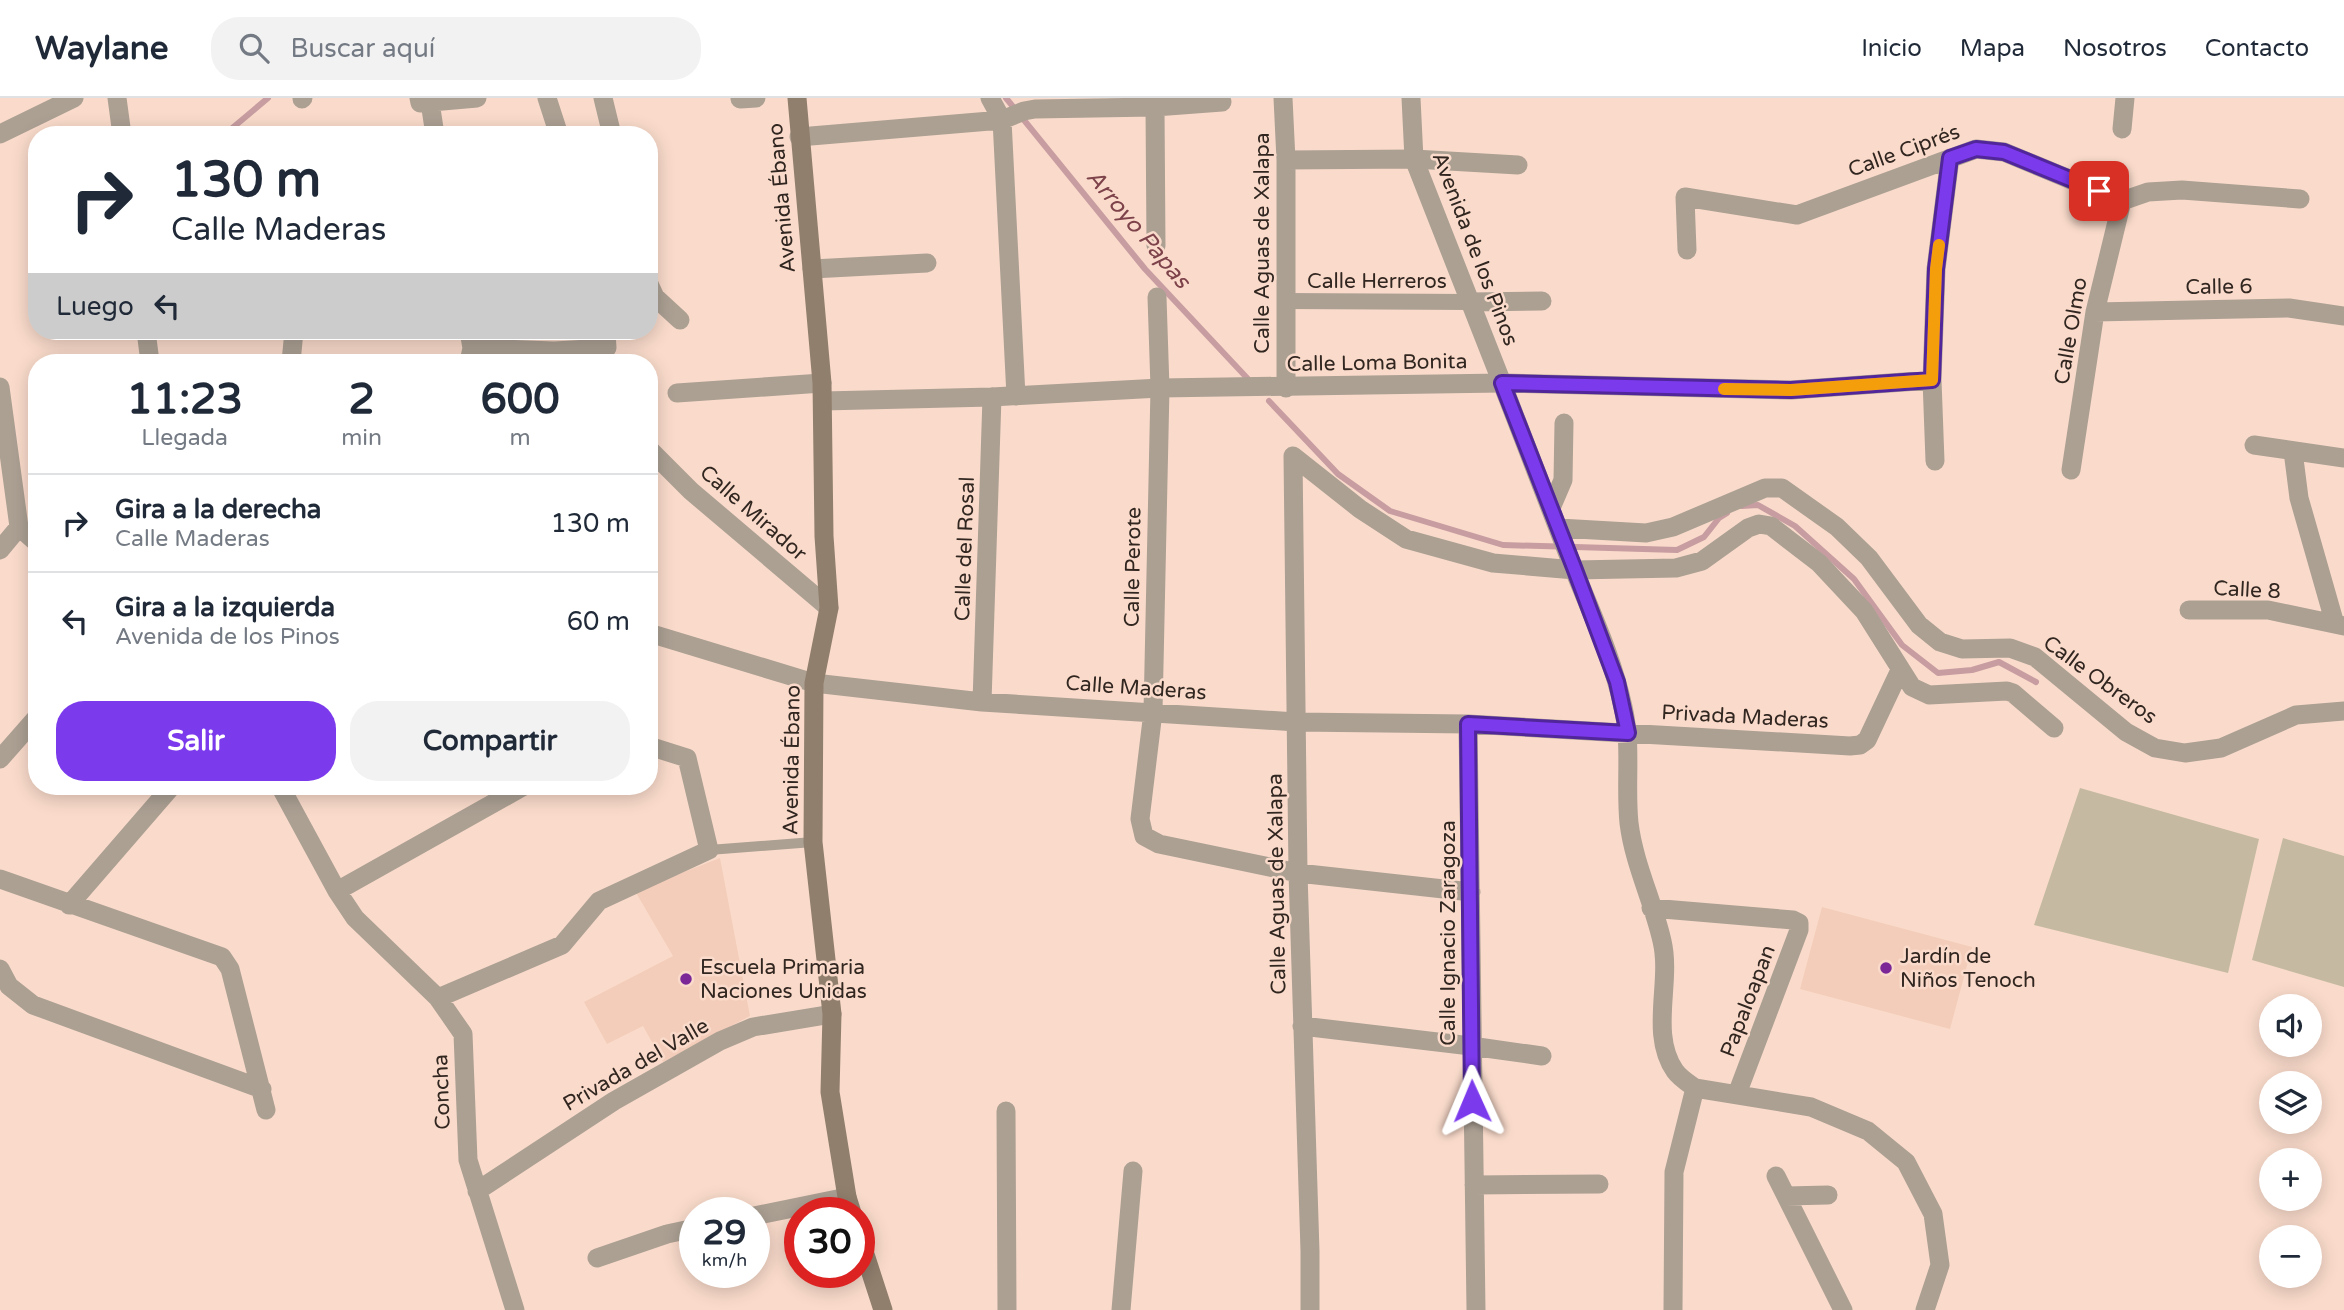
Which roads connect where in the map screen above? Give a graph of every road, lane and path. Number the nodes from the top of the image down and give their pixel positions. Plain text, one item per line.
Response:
1 (117, 98) edge
2 (477, 98) edge
3 (547, 98) edge
4 (603, 98) edge
5 (797, 98) edge
6 (990, 98) edge
7 (1283, 98) edge
8 (1411, 98) edge
9 (2125, 98) edge
10 (72, 99) edge
11 (423, 101) edge
12 (1222, 102) dead end
13 (1155, 107) junction
14 (1013, 115) junction
15 (121, 126) edge
16 (433, 126) edge
17 (556, 126) edge
18 (610, 126) edge
19 (2122, 128) dead end
20 (0, 134) edge
21 (799, 137) junction
22 (1950, 158) junction
23 (1414, 159) junction
24 (1286, 160) junction
25 (1518, 165) dead end
26 (2300, 200) dead end
27 (2122, 201) junction
28 (1156, 246) dead end
29 (1687, 250) dead end
30 (927, 263) dead end
31 (812, 269) junction
32 (1157, 297) dead end
33 (658, 300) edge
34 (1285, 302) junction
35 (1470, 302) junction
36 (1542, 302) dead end
37 (2095, 312) junction
38 (2344, 316) edge
39 (680, 320) dead end
40 (607, 340) edge
41 (470, 347) edge
42 (536, 354) edge
43 (562, 354) edge
44 (1932, 380) junction
45 (1502, 383) junction
46 (0, 387) edge
47 (1160, 388) junction
48 (1286, 388) junction
49 (822, 392) junction
50 (677, 393) dead end
51 (1016, 396) junction
52 (992, 397) junction
53 (1564, 423) dead end
54 (2254, 445) dead end
55 (2293, 451) junction
56 (658, 458) edge
57 (2344, 458) edge
58 (1935, 461) dead end
59 (2071, 470) dead end
60 (1550, 508) junction
61 (19, 527) junction
62 (1561, 534) junction
63 (28, 535) edge
64 (0, 550) edge
65 (1573, 564) junction
66 (830, 608) junction
67 (2189, 610) dead end
68 (2340, 625) edge
69 (658, 637) edge
70 (1900, 670) junction
71 (814, 683) junction
72 (982, 702) junction
73 (2344, 711) edge
74 (1153, 712) junction
75 (1296, 722) junction
76 (1468, 724) junction
77 (28, 727) edge
78 (2054, 728) dead end
79 (1628, 733) junction
80 (658, 749) edge
81 (0, 759) edge
82 (164, 795) edge
83 (285, 795) edge
84 (508, 795) edge
85 (813, 842) junction
86 (709, 850) junction
87 (1298, 873) junction
88 (0, 879) edge
89 (337, 891) junction
90 (1471, 892) junction
91 (69, 905) junction
92 (1651, 908) junction
93 (0, 969) edge
94 (438, 998) junction
95 (832, 1014) junction
96 (1302, 1026) junction
97 (1471, 1046) junction
98 (1542, 1056) dead end
99 (1695, 1088) junction
100 (262, 1089) junction
101 (1737, 1094) junction
102 (266, 1110) dead end
103 (1006, 1111) dead end
104 (1133, 1171) dead end
105 (1776, 1176) dead end
106 (1599, 1184) dead end
107 (1474, 1185) junction
108 (477, 1191) junction
109 (1828, 1195) dead end
110 (1786, 1196) junction
111 (848, 1197) edge
112 (679, 1231) edge
113 (597, 1258) dead end
114 (875, 1285) edge
115 (515, 1310) edge
116 (883, 1310) edge
117 (1007, 1310) edge
118 (1121, 1310) edge
119 (1310, 1310) edge
120 (1475, 1310) edge
121 (1673, 1310) edge
122 (1843, 1310) edge
123 (1925, 1310) edge

1 - 15 street
2 - 11 street
3 - 17 street
4 - 18 street
5 - 21 main road, Avenida Ébano
6 - 14 street
7 - 24 street, Calle Aguas de Xalapa
8 - 23 street, Avenida de los Pinos
9 - 19 street
10 - 20 street
11 - 16 street
12 - 13 street
13 - 14 street
13 - 28 street
14 - 21 street
14 - 51 street
21 - 31 main road, Avenida Ébano
22 - 27 street, Calle Ciprés
22 - 29 street, Calle Ciprés
22 - 44 street
23 - 24 street
23 - 25 street
23 - 35 street, Avenida de los Pinos
24 - 34 street, Calle Aguas de Xalapa
26 - 27 street
27 - 37 street, Calle Olmo
30 - 31 street
31 - 49 main road, Avenida Ébano
32 - 47 street, Calle Perote
33 - 39 street
34 - 35 street, Calle Herreros
34 - 48 street, Calle Aguas de Xalapa
35 - 36 street
35 - 45 street, Avenida de los Pinos
37 - 38 street, Calle 6
37 - 59 street, Calle Olmo
40 - 43 street
41 - 42 street
44 - 45 street, Calle Loma Bonita
44 - 58 street
45 - 48 street, Calle Loma Bonita
45 - 60 street, Avenida de los Pinos
46 - 61 street
47 - 48 street, Calle Loma Bonita
47 - 51 street, Calle Loma Bonita
47 - 74 street, Calle Perote
49 - 50 street, Calle Loma Bonita
49 - 52 street, Calle Loma Bonita
49 - 66 main road, Avenida Ébano
51 - 52 street, Calle Loma Bonita
52 - 72 street, Calle del Rosal
53 - 60 street
54 - 55 street
55 - 57 street
55 - 68 street
56 - 66 street, Calle Mirador
60 - 62 street, Avenida de los Pinos
61 - 63 street
61 - 64 street
62 - 65 street, Avenida de los Pinos
62 - 73 street, Calle Obreros
65 - 70 street
65 - 75 street, Calle Aguas de Xalapa
65 - 79 street, Avenida de los Pinos
66 - 71 main road, Avenida Ébano
67 - 68 street, Calle 8
69 - 71 street, Calle Maderas
70 - 78 street
70 - 79 street, Privada Maderas
71 - 72 street, Calle Maderas
71 - 85 main road, Avenida Ébano
72 - 74 street, Calle Maderas
74 - 75 street, Calle Maderas
74 - 87 street, Calle Perote
75 - 76 street, Calle Maderas
75 - 87 street, Calle Aguas de Xalapa
76 - 79 street, Calle Maderas
76 - 90 street, Calle Ignacio Zaragoza
77 - 81 street
79 - 92 street, Avenida de los Pinos
80 - 86 street
82 - 91 street
83 - 89 street, Concha
84 - 89 street
85 - 86 lane
85 - 95 main road, Avenida Ébano
86 - 94 street
87 - 90 street
87 - 96 street, Calle Aguas de Xalapa
88 - 91 street
89 - 94 street, Concha
90 - 97 street, Calle Ignacio Zaragoza
91 - 100 street
92 - 99 street, Avenida de los Pinos
92 - 101 street, Papaloapan
93 - 100 street
94 - 108 street, Concha
95 - 108 street, Privada del Valle
95 - 111 main road, Avenida Ébano
96 - 97 street
96 - 119 street, Calle Aguas de Xalapa
97 - 98 street
97 - 107 street, Calle Ignacio Zaragoza
99 - 101 street
99 - 121 street
100 - 102 street
101 - 123 street
103 - 117 street
104 - 118 street
105 - 110 street
106 - 107 street
107 - 120 street, Calle Ignacio Zaragoza
108 - 115 street, Concha
109 - 110 street
110 - 122 street
112 - 113 street
114 - 116 main road

